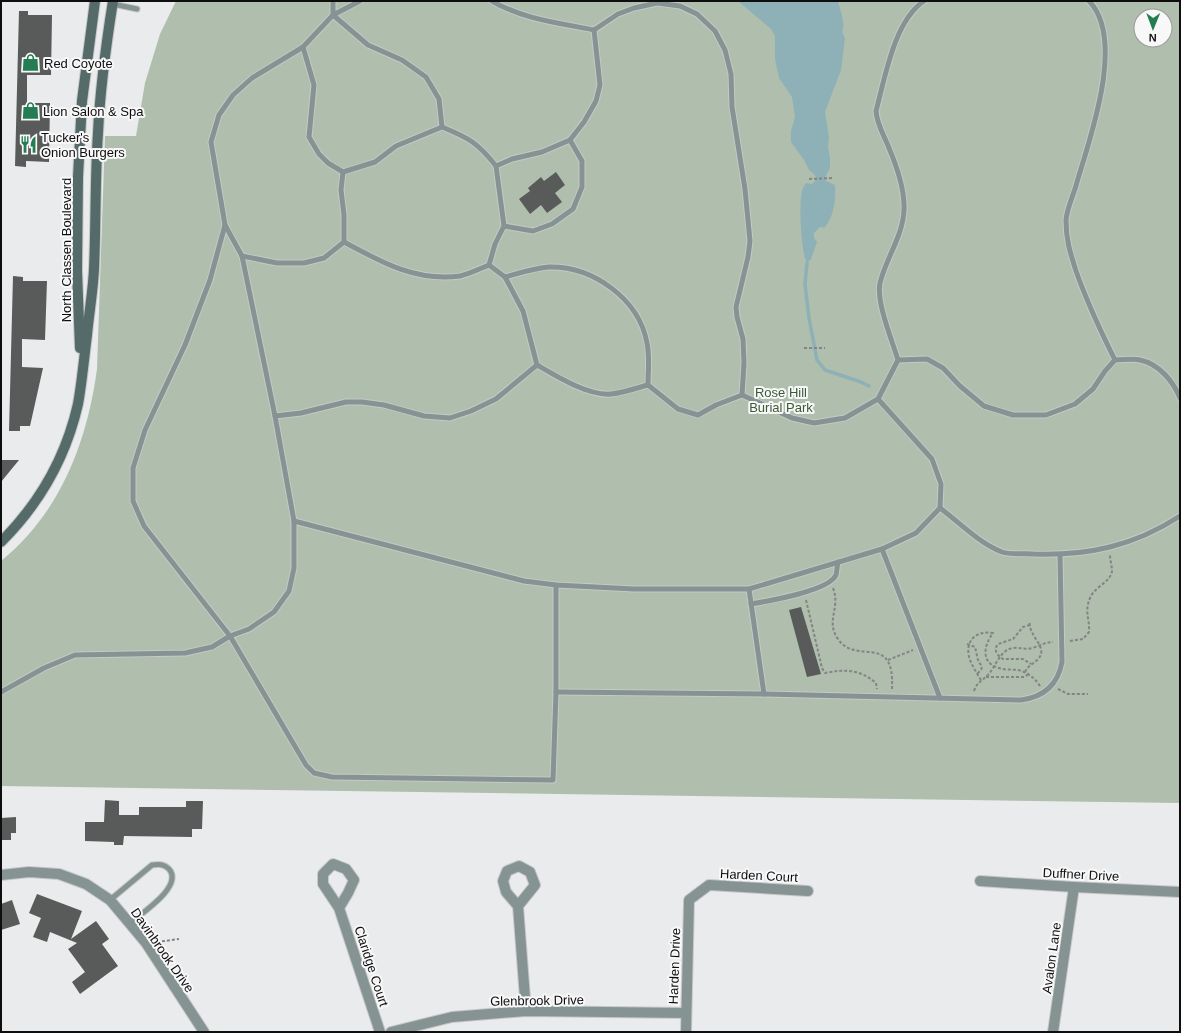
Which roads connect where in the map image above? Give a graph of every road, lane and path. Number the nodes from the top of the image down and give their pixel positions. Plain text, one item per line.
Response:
1 (333, 1) edge
2 (360, 1) edge
3 (492, 1) edge
4 (924, 1) edge
5 (1089, 1) edge
6 (95, 2) edge
7 (113, 2) edge
8 (137, 9) dead end
9 (333, 15) junction
10 (594, 30) junction
11 (303, 47) junction
12 (442, 126) junction
13 (570, 140) junction
14 (496, 166) junction
15 (343, 172) junction
16 (832, 178) dead end
17 (809, 179) dead end
18 (225, 225) junction
19 (504, 226) junction
20 (344, 242) junction
21 (242, 256) junction
22 (489, 265) junction
23 (505, 277) junction
24 (804, 348) dead end
25 (825, 348) dead end
26 (898, 360) junction
27 (1115, 360) junction
28 (537, 365) junction
29 (81, 380) junction
30 (648, 385) junction
31 (742, 395) junction
32 (1180, 398) edge
33 (878, 399) junction
34 (276, 416) junction
35 (940, 508) junction
36 (1180, 516) edge
37 (294, 520) junction
38 (1, 542) edge
39 (1108, 548) junction
40 (882, 549) junction
41 (1060, 554) junction
42 (838, 562) junction
43 (829, 582) junction
44 (556, 585) junction
45 (749, 589) junction
46 (805, 593) junction
47 (751, 604) junction
48 (230, 636) junction
49 (1070, 641) dead end
50 (1056, 642) dead end
51 (968, 644) junction
52 (1040, 645) junction
53 (920, 647) junction
54 (1000, 657) junction
55 (888, 660) junction
56 (1030, 664) junction
57 (994, 666) junction
58 (1025, 672) junction
59 (977, 674) junction
60 (1029, 674) junction
61 (986, 677) junction
62 (981, 680) junction
63 (1052, 685) junction
64 (1, 692) edge
65 (556, 692) junction
66 (1045, 692) junction
67 (764, 694) junction
68 (1088, 694) dead end
69 (877, 696) junction
70 (892, 697) junction
71 (940, 698) junction
72 (974, 699) junction
73 (1, 875) edge
74 (980, 881) dead end
75 (1074, 887) junction
76 (808, 891) dead end
77 (1180, 892) edge
78 (110, 900) junction
79 (689, 900) joint
80 (518, 906) dead end
81 (339, 908) dead end
82 (130, 923) junction
83 (179, 939) dead end
84 (167, 940) dead end
85 (526, 1011) junction
86 (686, 1013) junction
87 (204, 1032) edge
88 (380, 1032) edge
89 (391, 1032) edge
90 (686, 1032) edge
91 (1053, 1032) edge

1 - 9 lane
2 - 9 lane
3 - 10 lane
4 - 26 lane
5 - 27 lane
6 - 7 main road
6 - 29 main road, North Classen Boulevard
7 - 8 lane
7 - 29 main road, North Classen Boulevard
9 - 11 lane
9 - 12 lane
10 - 13 lane
10 - 31 lane
11 - 15 lane
11 - 18 lane
12 - 14 lane
12 - 15 lane
13 - 14 lane
13 - 19 lane
14 - 19 lane
15 - 20 lane
16 - 17 path
18 - 21 lane
18 - 48 lane
19 - 22 lane
20 - 21 lane
20 - 22 lane
21 - 34 lane
22 - 23 lane
23 - 28 lane
23 - 30 lane
24 - 25 path
26 - 27 lane
26 - 33 lane
27 - 32 lane
28 - 30 lane
28 - 34 lane
29 - 38 main road, North Classen Boulevard
30 - 31 lane
31 - 33 lane
33 - 35 lane
34 - 37 lane
35 - 40 lane
35 - 41 lane
36 - 39 lane
37 - 44 lane
37 - 48 lane
39 - 41 lane
39 - 49 path
40 - 42 lane
40 - 53 lane
41 - 63 lane
42 - 43 lane
42 - 45 lane
43 - 46 lane
43 - 55 path
44 - 45 lane
44 - 65 lane
45 - 47 lane
46 - 47 lane
46 - 69 path
47 - 67 lane
48 - 64 lane
48 - 65 lane
50 - 52 path
51 - 57 path
51 - 59 path
51 - 59 path
52 - 54 path
52 - 54 path
52 - 56 path
53 - 55 path
53 - 71 lane
54 - 56 path
54 - 57 path
55 - 70 path
56 - 58 path
57 - 58 path
57 - 61 path
58 - 60 path
59 - 62 path
60 - 61 path
60 - 66 path
61 - 62 path
62 - 72 path
63 - 66 lane
63 - 68 path
65 - 67 lane
66 - 72 lane
67 - 69 lane
69 - 70 lane
70 - 71 lane
71 - 72 lane
73 - 78 street, Davinbrook Drive
74 - 75 street, Duffner Drive
75 - 77 street, Duffner Drive
75 - 91 street, Avalon Lane
76 - 79 street, Harden Court
78 - 82 street, Davinbrook Drive
78 - 82 lane
79 - 86 street, Harden Drive
80 - 85 street
81 - 88 street, Claridge Court
82 - 87 street, Davinbrook Drive
83 - 84 path
85 - 86 street, Glenbrook Drive
85 - 89 street, Glenbrook Drive
86 - 90 street, Harden Drive

